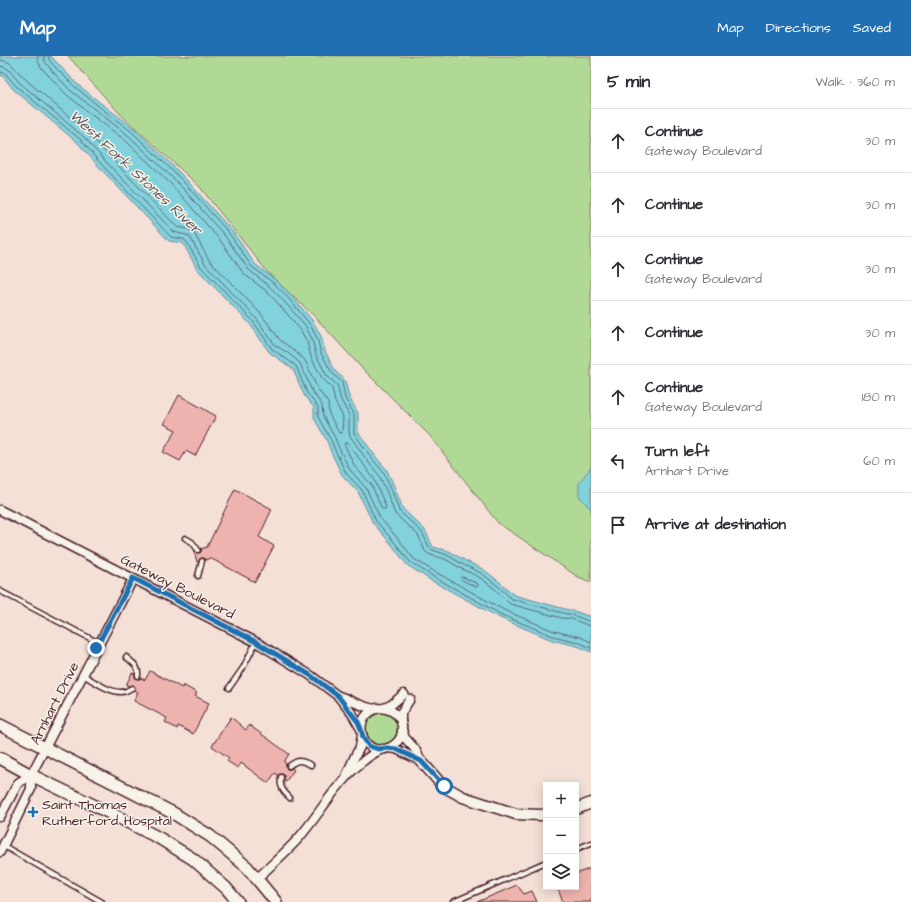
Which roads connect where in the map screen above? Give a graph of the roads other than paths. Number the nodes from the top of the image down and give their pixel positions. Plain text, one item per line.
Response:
1 (0, 510) edge
2 (185, 538) dead end
3 (198, 550) dead end
4 (202, 561) dead end
5 (198, 576) dead end
6 (133, 578) junction
7 (0, 591) edge
8 (256, 642) junction
9 (99, 643) junction
10 (126, 657) dead end
11 (83, 675) junction
12 (138, 676) dead end
13 (132, 688) dead end
14 (229, 688) dead end
15 (338, 696) junction
16 (380, 709) junction
17 (0, 725) edge
18 (402, 726) junction
19 (362, 732) junction
20 (45, 748) junction
21 (385, 749) junction
22 (0, 758) edge
23 (421, 761) junction
24 (311, 765) dead end
25 (289, 766) dead end
26 (31, 775) junction
27 (347, 775) junction
28 (281, 777) dead end
29 (290, 798) dead end
30 (591, 803) edge
31 (579, 807) edge
32 (543, 815) edge
33 (0, 817) edge
34 (591, 843) edge
35 (1, 847) edge
36 (579, 848) edge
37 (543, 863) edge
38 (257, 879) junction
39 (102, 902) edge
40 (238, 902) edge
41 (276, 902) edge
42 (453, 902) edge

1 - 6 street, Gateway Boulevard
2 - 3 lane
4 - 5 lane
6 - 8 street, Gateway Boulevard
6 - 9 street, Arnhart Drive
7 - 9 lane
8 - 14 lane
8 - 15 street, Gateway Boulevard
9 - 11 street, Arnhart Drive
10 - 12 lane
11 - 13 lane
11 - 20 street, Arnhart Drive
15 - 16 street
15 - 19 street
16 - 18 street
16 - 18 street
16 - 19 street
17 - 20 main road
18 - 21 street
18 - 23 street
19 - 21 street
19 - 27 street
20 - 26 street, Arnhart Drive
20 - 38 main road
21 - 23 street
21 - 27 street
22 - 26 main road
23 - 32 street
24 - 25 lane
26 - 33 street, Arnhart Drive
26 - 35 street, Arnhart Drive
26 - 40 main road
27 - 38 street
28 - 29 lane
30 - 31 street
34 - 36 lane
35 - 39 lane
37 - 42 lane
38 - 41 main road

